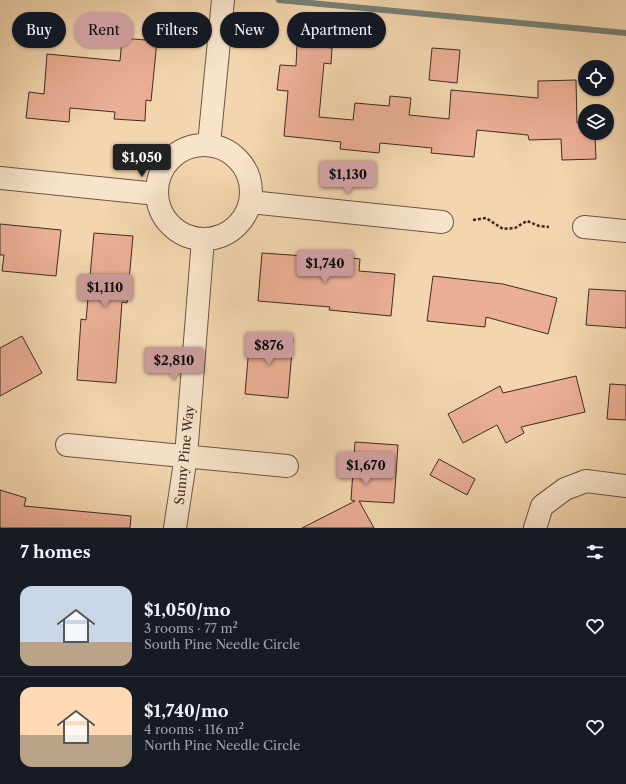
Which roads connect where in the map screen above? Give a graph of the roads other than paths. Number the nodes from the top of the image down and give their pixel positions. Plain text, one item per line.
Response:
1 (223, 0) edge
2 (209, 144) junction
3 (0, 178) edge
4 (157, 194) junction
5 (250, 202) junction
6 (442, 222) dead end
7 (584, 227) dead end
8 (626, 231) edge
9 (203, 239) junction
10 (67, 445) dead end
11 (186, 456) junction
12 (287, 466) dead end
13 (626, 486) edge
14 (176, 528) edge
15 (534, 528) edge

1 - 2 street
2 - 4 street
2 - 5 street
3 - 4 street
4 - 9 street
5 - 6 street
5 - 9 street
7 - 8 street
9 - 11 street, Sunny Pine Way
10 - 11 street
11 - 12 street
11 - 14 street, Sunny Pine Way
13 - 15 street

